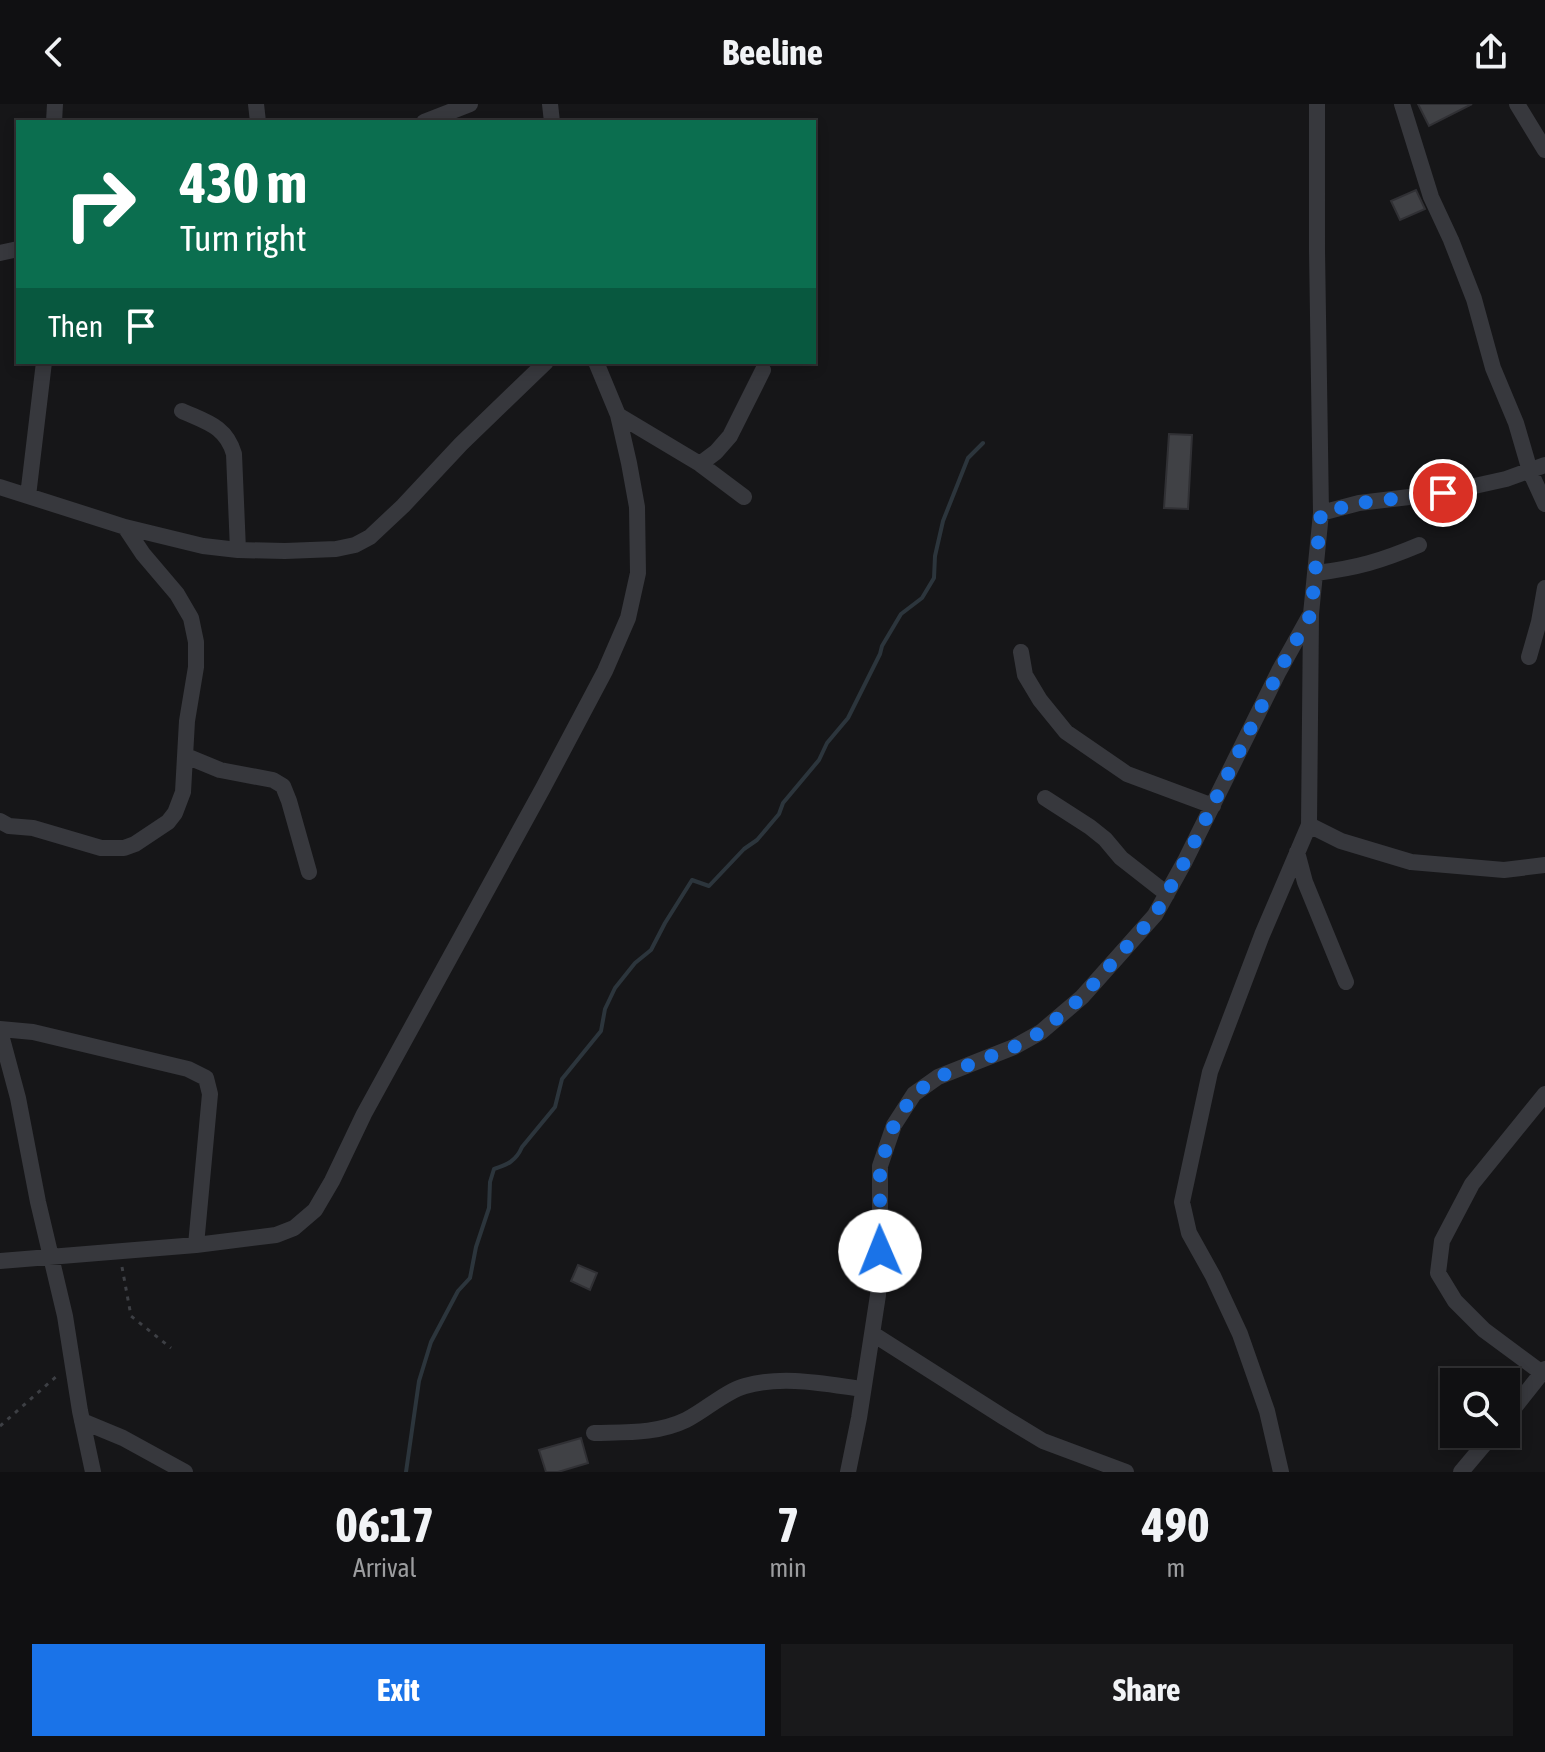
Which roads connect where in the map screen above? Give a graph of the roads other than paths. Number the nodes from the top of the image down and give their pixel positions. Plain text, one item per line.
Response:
1 (470, 104) edge
2 (1317, 104) edge
3 (1402, 104) edge
4 (1517, 104) edge
5 (429, 120) edge
6 (1545, 150) edge
7 (44, 364) edge
8 (544, 364) edge
9 (597, 364) edge
10 (763, 370) dead end
11 (182, 411) dead end
12 (618, 415) junction
13 (700, 464) junction
14 (1537, 468) edge
15 (0, 487) edge
16 (28, 496) junction
17 (744, 497) dead end
18 (1545, 504) edge
19 (1321, 513) junction
20 (125, 527) junction
21 (1419, 545) dead end
22 (238, 550) junction
23 (1316, 573) junction
24 (1545, 588) edge
25 (1311, 614) junction
26 (1021, 652) dead end
27 (1529, 657) dead end
28 (186, 756) junction
29 (1045, 798) dead end
30 (1213, 806) junction
31 (0, 821) edge
32 (1309, 825) junction
33 (1297, 852) junction
34 (1545, 865) edge
35 (309, 872) dead end
36 (1167, 894) junction
37 (1346, 982) dead end
38 (0, 1030) edge
39 (1545, 1094) edge
40 (196, 1245) junction
41 (52, 1257) junction
42 (0, 1261) edge
43 (873, 1334) junction
44 (1543, 1371) edge
45 (863, 1389) junction
46 (1520, 1400) edge
47 (82, 1421) junction
48 (594, 1433) dead end
49 (1481, 1448) edge
50 (93, 1472) edge
51 (185, 1472) edge
52 (848, 1472) edge
53 (1126, 1472) edge
54 (1281, 1472) edge
55 (1461, 1472) edge

1 - 5 street
2 - 19 street
3 - 14 street
4 - 6 street
7 - 16 street
8 - 22 street
9 - 12 street
10 - 13 street
11 - 22 street
12 - 13 street
12 - 40 street
13 - 17 street
14 - 18 street
14 - 19 street
15 - 16 street
16 - 20 street
19 - 23 street
20 - 22 street
20 - 28 street
21 - 23 street
23 - 25 street
24 - 27 street
25 - 30 street
25 - 32 street
26 - 30 street
28 - 31 street
28 - 35 street
29 - 36 street
30 - 36 street
32 - 33 street
32 - 34 street
33 - 37 street
33 - 54 street
36 - 43 street
38 - 40 street
38 - 41 street
39 - 44 street
40 - 41 street
41 - 42 street
41 - 47 street
43 - 45 street
43 - 53 street
44 - 46 street
45 - 48 street
45 - 52 street
47 - 50 street
47 - 51 street
49 - 55 street

